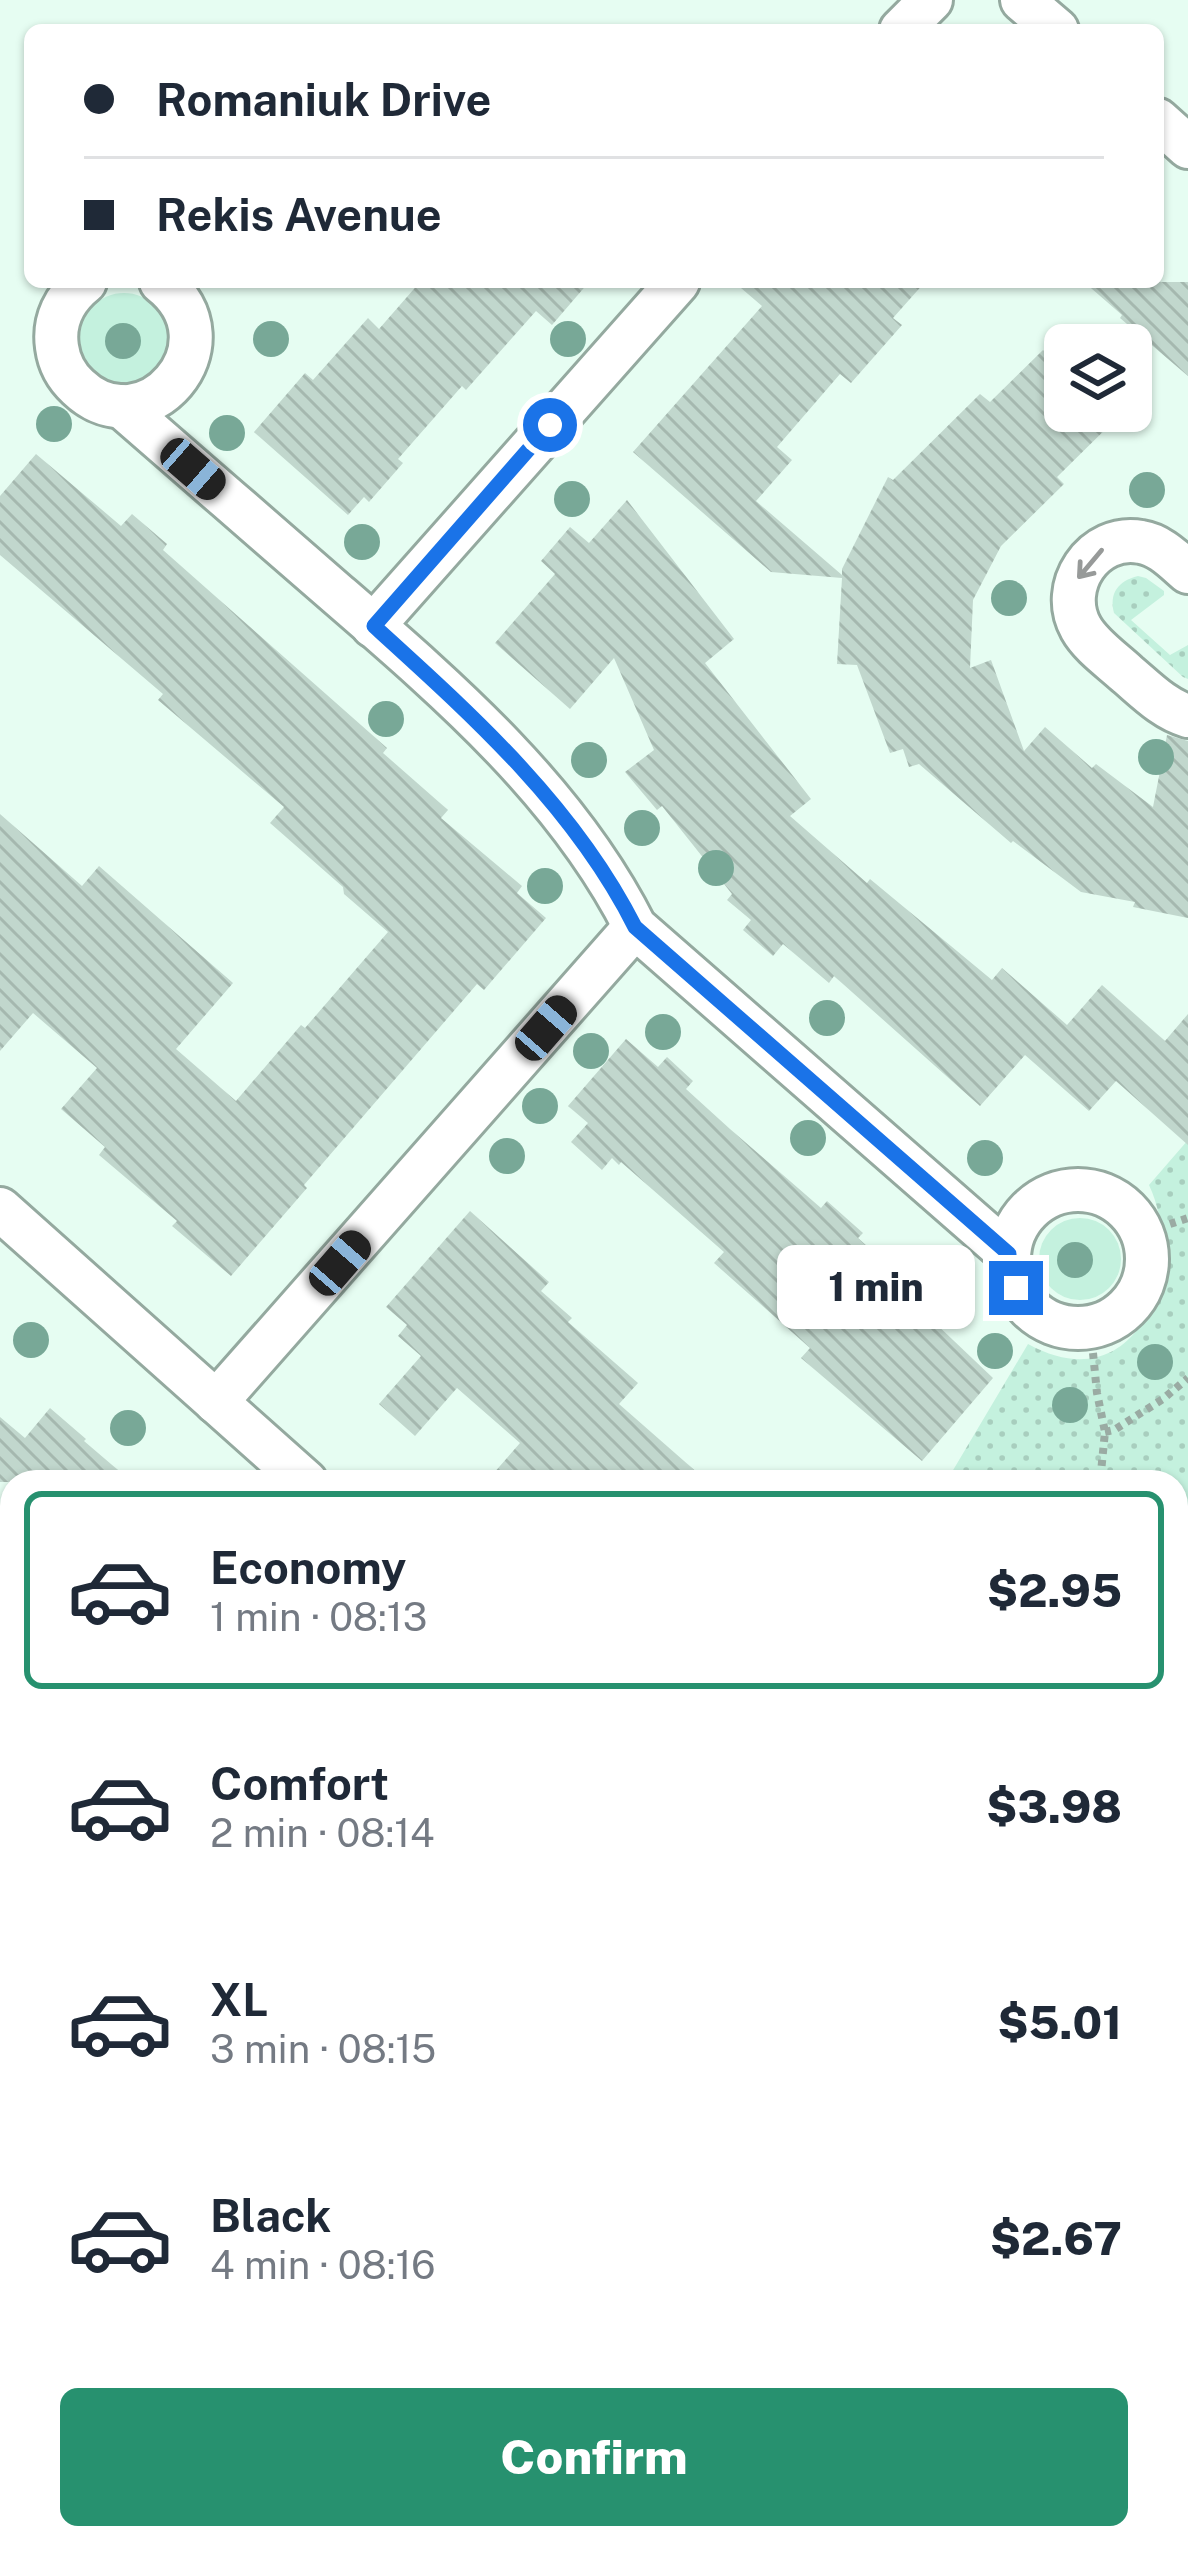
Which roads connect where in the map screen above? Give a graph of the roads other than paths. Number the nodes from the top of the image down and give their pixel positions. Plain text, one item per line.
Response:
1 (931, 0) edge
2 (1022, 0) edge
3 (907, 24) edge
4 (1050, 24) edge
5 (1164, 125) edge
6 (1188, 147) edge
7 (79, 288) edge
8 (167, 288) edge
9 (672, 288) edge
10 (121, 406) junction
11 (1188, 572) edge
12 (374, 626) junction
13 (1188, 716) edge
14 (635, 927) junction
15 (0, 1209) edge
16 (1009, 1254) dead end
17 (216, 1402) junction
18 (292, 1470) edge

1 - 3 street
2 - 4 street
5 - 6 street
7 - 10 street
8 - 10 street
9 - 12 street
10 - 12 street
11 -> 13 street
12 - 14 street
14 - 16 street
14 - 17 street
15 - 17 street
17 - 18 street

